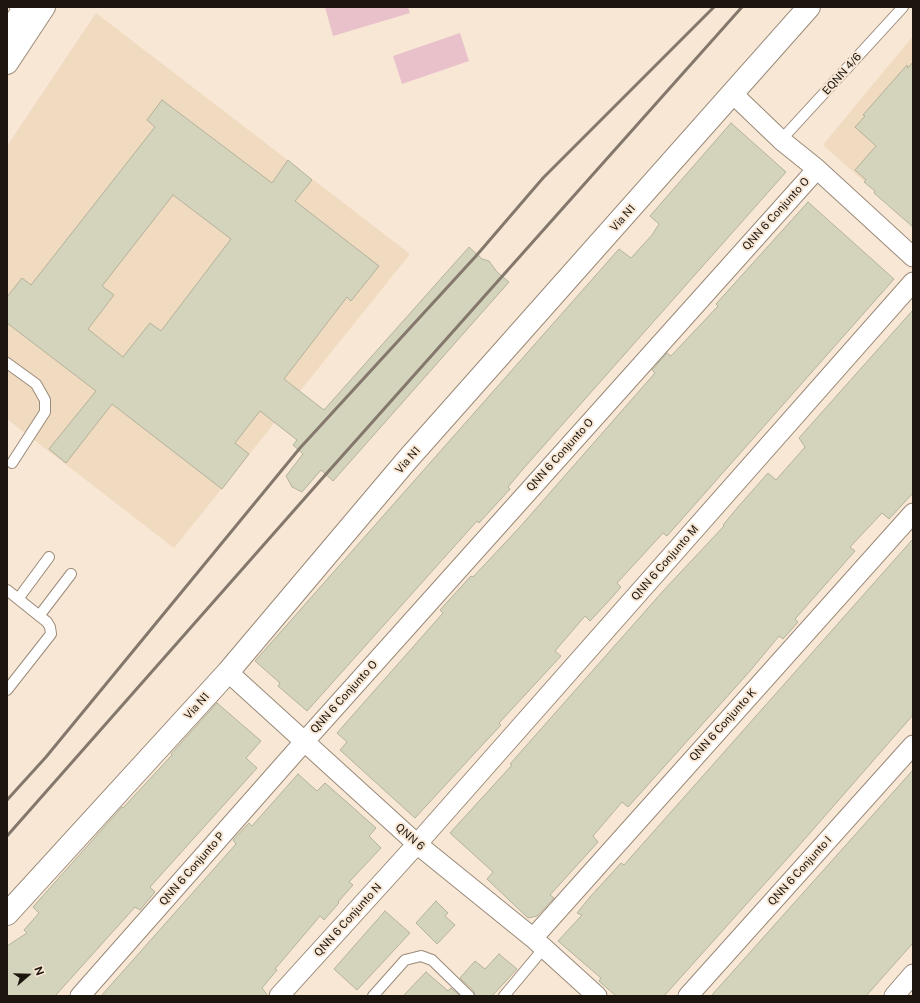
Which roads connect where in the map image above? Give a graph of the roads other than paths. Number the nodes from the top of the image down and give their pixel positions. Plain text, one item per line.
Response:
1 (20, 7) edge
2 (44, 7) edge
3 (809, 7) edge
4 (903, 7) edge
5 (7, 34) edge
6 (7, 63) edge
7 (733, 94) junction
8 (782, 140) junction
9 (817, 169) junction
10 (913, 258) edge
11 (913, 282) edge
12 (7, 362) edge
13 (12, 463) dead end
14 (913, 512) edge
15 (49, 557) dead end
16 (71, 574) dead end
17 (7, 590) edge
18 (18, 599) junction
19 (39, 616) junction
20 (228, 672) junction
21 (7, 690) edge
22 (304, 742) junction
23 (913, 745) edge
24 (416, 844) junction
25 (7, 914) edge
26 (539, 943) junction
27 (913, 974) edge
28 (80, 996) edge
29 (279, 996) edge
30 (373, 996) edge
31 (469, 996) edge
32 (504, 996) edge
33 (597, 996) edge
34 (688, 996) edge
35 (894, 996) edge

1 - 5 street
2 - 6 street
3 - 7 street, Via N1
4 - 8 lane, EQNN 4/6
7 - 8 street
7 - 20 street, Via N1
8 - 9 street
9 - 10 street
9 - 22 street, QNN 6 Conjunto O
11 - 24 street, QNN 6 Conjunto M
12 - 13 lane
14 - 26 street, QNN 6 Conjunto K
15 - 18 lane
16 - 19 lane
17 - 18 lane
18 - 19 lane
19 - 21 lane
20 - 22 street, QNN 6
20 - 25 street, Via N1
22 - 24 street, QNN 6
22 - 28 street, QNN 6 Conjunto P
23 - 34 street, QNN 6 Conjunto I
24 - 26 street, QNN 6
24 - 29 street, QNN 6 Conjunto N
26 - 32 lane
26 - 33 street, QNN 6
27 - 35 street
30 - 31 lane

